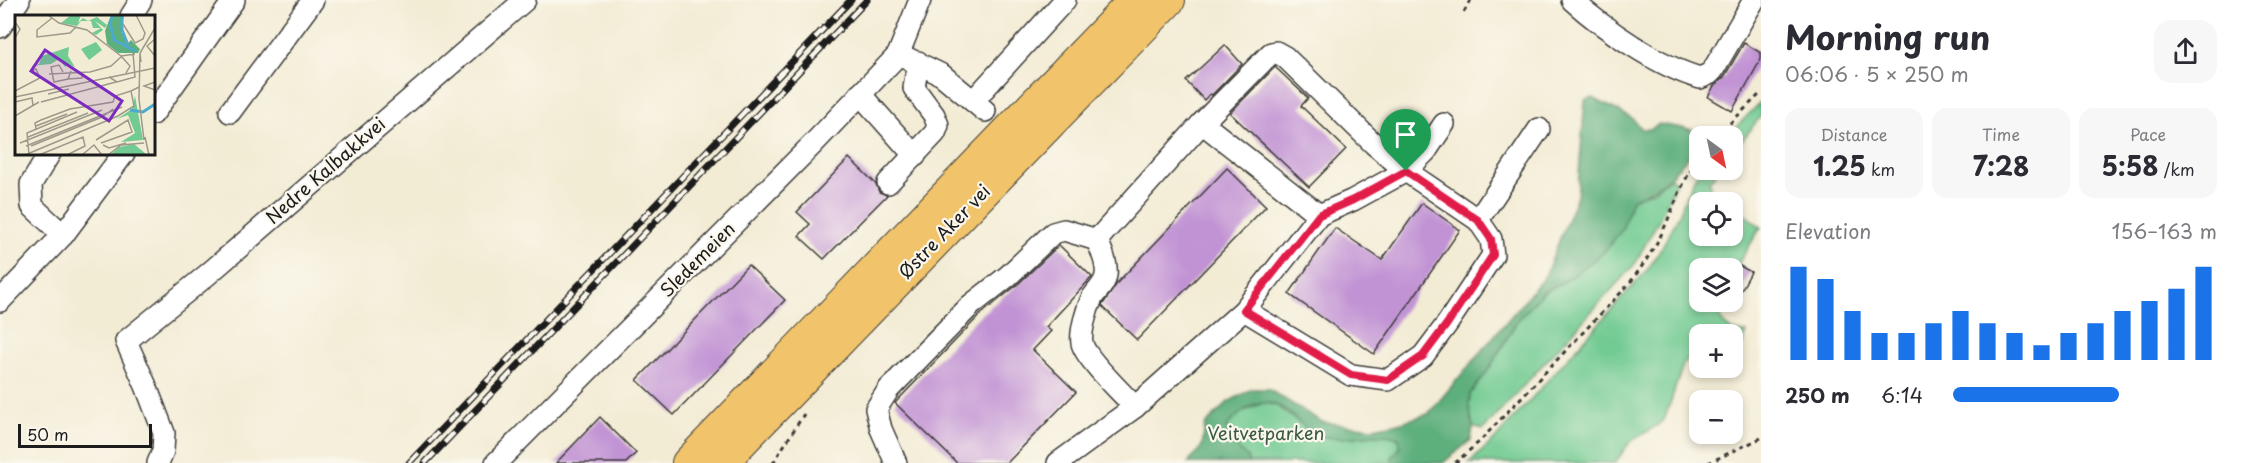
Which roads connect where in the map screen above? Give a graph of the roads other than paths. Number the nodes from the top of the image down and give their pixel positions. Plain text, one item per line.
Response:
1 (19, 0) edge
2 (141, 0) edge
3 (234, 0) edge
4 (313, 0) edge
5 (525, 0) edge
6 (920, 0) edge
7 (1065, 0) edge
8 (1135, 0) edge
9 (1169, 0) edge
10 (1572, 0) edge
11 (1754, 0) edge
12 (132, 15) edge
13 (0, 27) edge
14 (908, 59) junction
15 (860, 94) junction
16 (230, 112) dead end
17 (154, 113) edge
18 (1202, 123) junction
19 (1444, 124) dead end
20 (1539, 129) dead end
21 (49, 154) edge
22 (123, 154) edge
23 (915, 156) junction
24 (1406, 171) junction
25 (888, 183) dead end
26 (1319, 215) junction
27 (1478, 220) junction
28 (63, 236) junction
29 (1097, 240) junction
30 (0, 301) edge
31 (1244, 310) junction
32 (1135, 407) junction
33 (158, 463) edge
34 (496, 463) edge
35 (688, 463) edge
36 (721, 463) edge
37 (896, 463) edge
38 (1058, 463) edge

1 - 13 street
2 - 12 street
3 - 17 street
4 - 16 street
5 - 33 street, Nedre Kalbakkvei
6 - 14 street
7 - 14 street
8 - 35 highway, Østre Aker vei
9 - 36 highway, Østre Aker vei
10 - 11 street
14 - 15 street, Sledemeien
14 - 23 street
15 - 23 street
15 - 34 street, Sledemeien
18 - 24 street
18 - 26 street
18 - 29 street
19 - 24 street
20 - 27 street
21 - 28 street
22 - 28 street
23 - 25 street
24 - 26 street
24 - 27 street
26 - 31 street
27 - 31 street
28 - 30 street
29 - 32 street
29 - 37 street
31 - 32 street
32 - 38 street

